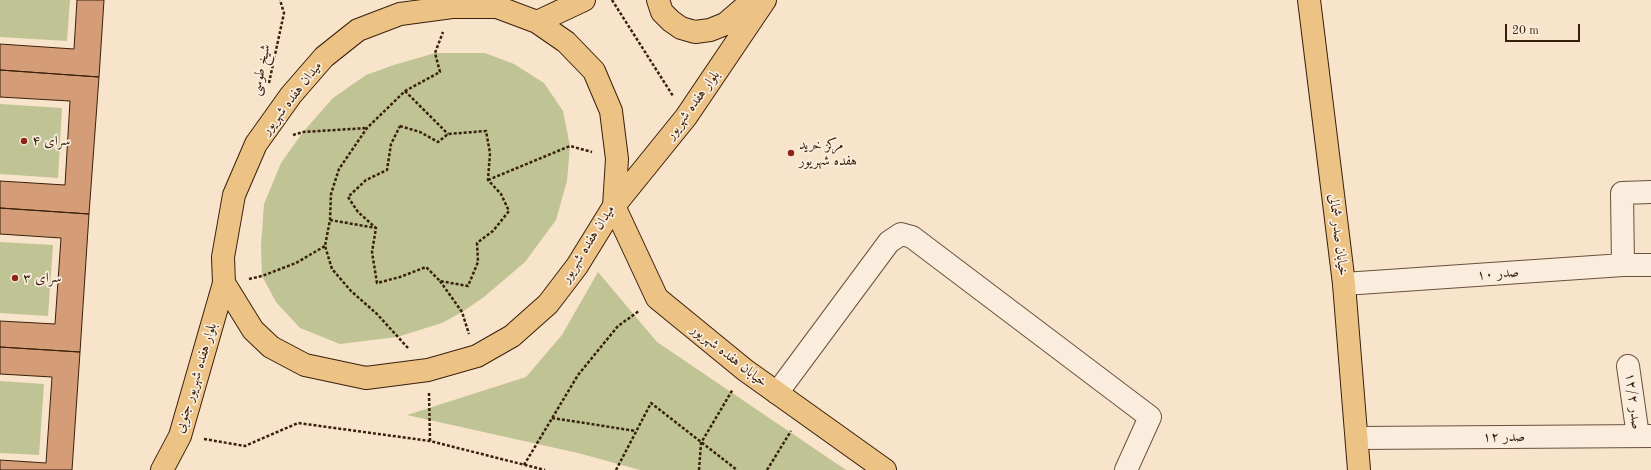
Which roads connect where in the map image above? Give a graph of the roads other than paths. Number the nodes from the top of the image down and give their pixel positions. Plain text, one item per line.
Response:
1 (584, 0) edge
2 (658, 0) edge
3 (753, 0) edge
4 (765, 0) edge
5 (1309, 0) edge
6 (537, 22) junction
7 (1651, 192) edge
8 (614, 206) junction
9 (1623, 265) junction
10 (1651, 265) edge
11 (224, 283) junction
12 (1344, 284) junction
13 (1628, 366) dead end
14 (777, 393) junction
15 (180, 436) junction
16 (1644, 436) edge
17 (1357, 438) junction
18 (162, 470) edge
19 (179, 470) edge
20 (885, 470) edge
21 (1126, 470) edge
22 (1359, 470) edge

1 - 6 main road
2 - 3 main road
4 - 8 main road, بلوار هفده شهریور
5 - 12 main road, خیابان صدر شمالی
6 - 8 main road, میدان هفده شهریور
6 - 11 main road, میدان هفده شهریور
7 - 9 street
8 - 11 main road, میدان هفده شهریور
8 - 14 main road, خیابان هفده شهریور
9 - 10 street, صدر ۱۰
9 - 12 street, صدر ۱۰
11 - 15 main road, بلوار هفده شهریور جنوبی
12 - 17 main road, خیابان صدر شمالی
13 - 16 street, صدر ۱۲/۲
14 - 20 main road, خیابان هفده شهریور
14 - 21 street
15 - 18 main road, بلوار هفده شهریور جنوبی
15 - 19 main road
16 - 17 street, صدر ۱۲
17 - 22 main road, خیابان صدر شمالی

